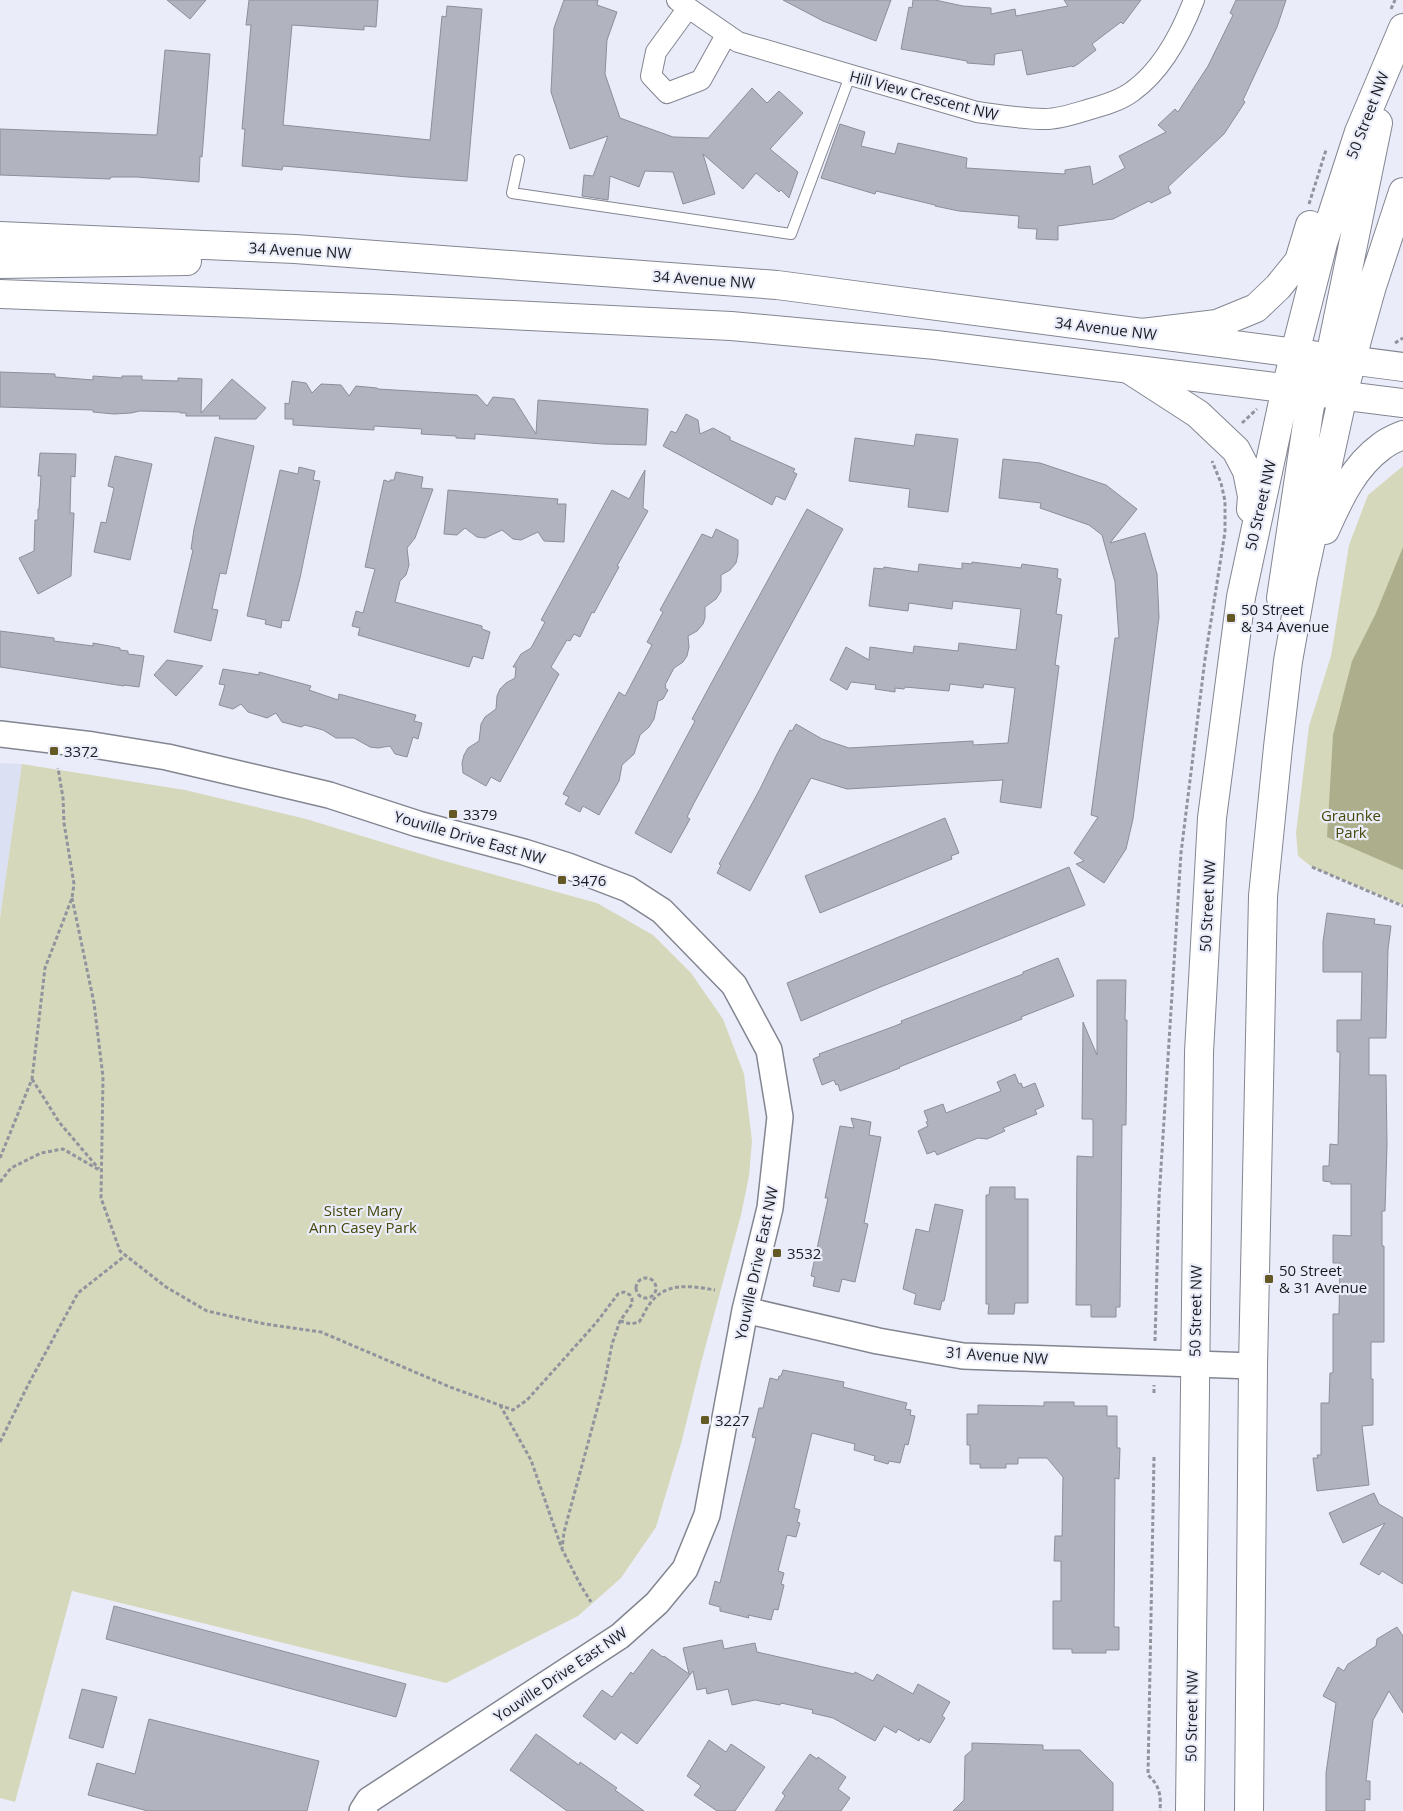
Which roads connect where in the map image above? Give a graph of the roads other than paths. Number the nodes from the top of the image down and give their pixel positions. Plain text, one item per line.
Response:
1 (1194, 0) edge
2 (683, 4) edge
3 (1403, 11) edge
4 (1403, 28) edge
5 (726, 35) junction
6 (850, 76) junction
7 (519, 160) dead end
8 (1400, 202) edge
9 (0, 236) edge
10 (295, 249) junction
11 (1403, 256) edge
12 (0, 264) edge
13 (0, 294) edge
14 (1142, 333) junction
15 (1295, 352) junction
16 (1341, 359) junction
17 (1403, 367) edge
18 (1130, 370) junction
19 (1286, 388) junction
20 (1313, 391) junction
21 (1343, 395) junction
22 (1403, 403) edge
23 (1403, 435) edge
24 (1250, 553) junction
25 (1303, 577) junction
26 (0, 734) edge
27 (1278, 747) junction
28 (745, 1310) junction
29 (1194, 1364) junction
30 (1253, 1366) junction
31 (362, 1811) edge
32 (1190, 1811) edge
33 (1249, 1811) edge

1 - 6 street, Hill View Crescent NW
2 - 5 street, Hill View Crescent NW
2 - 5 street, Hill View Crescent NW
3 - 14 main road
4 - 15 main road, 50 Street NW
4 - 16 main road
5 - 6 street, Hill View Crescent NW
6 - 7 lane
8 - 11 main road
8 - 16 main road
9 - 10 main road, 34 Avenue NW
10 - 12 main road
10 - 14 main road, 34 Avenue NW
13 - 18 main road
14 - 15 main road, 34 Avenue NW
15 - 16 main road, 34 Avenue NW
15 - 19 main road, 50 Street NW
15 - 20 main road
16 - 17 main road, 34 Avenue NW
16 - 21 main road
18 - 19 main road
18 - 24 main road
19 - 20 main road
19 - 24 main road, 50 Street NW
20 - 21 main road
20 - 27 main road
21 - 22 main road
21 - 25 main road
23 - 25 main road
24 - 29 main road, 50 Street NW
25 - 27 main road
26 - 28 street, Youville Drive East NW
27 - 30 main road
28 - 29 street, 31 Avenue NW
28 - 31 street, Youville Drive East NW
29 - 30 street, 31 Avenue NW
29 - 32 main road, 50 Street NW
30 - 33 main road

